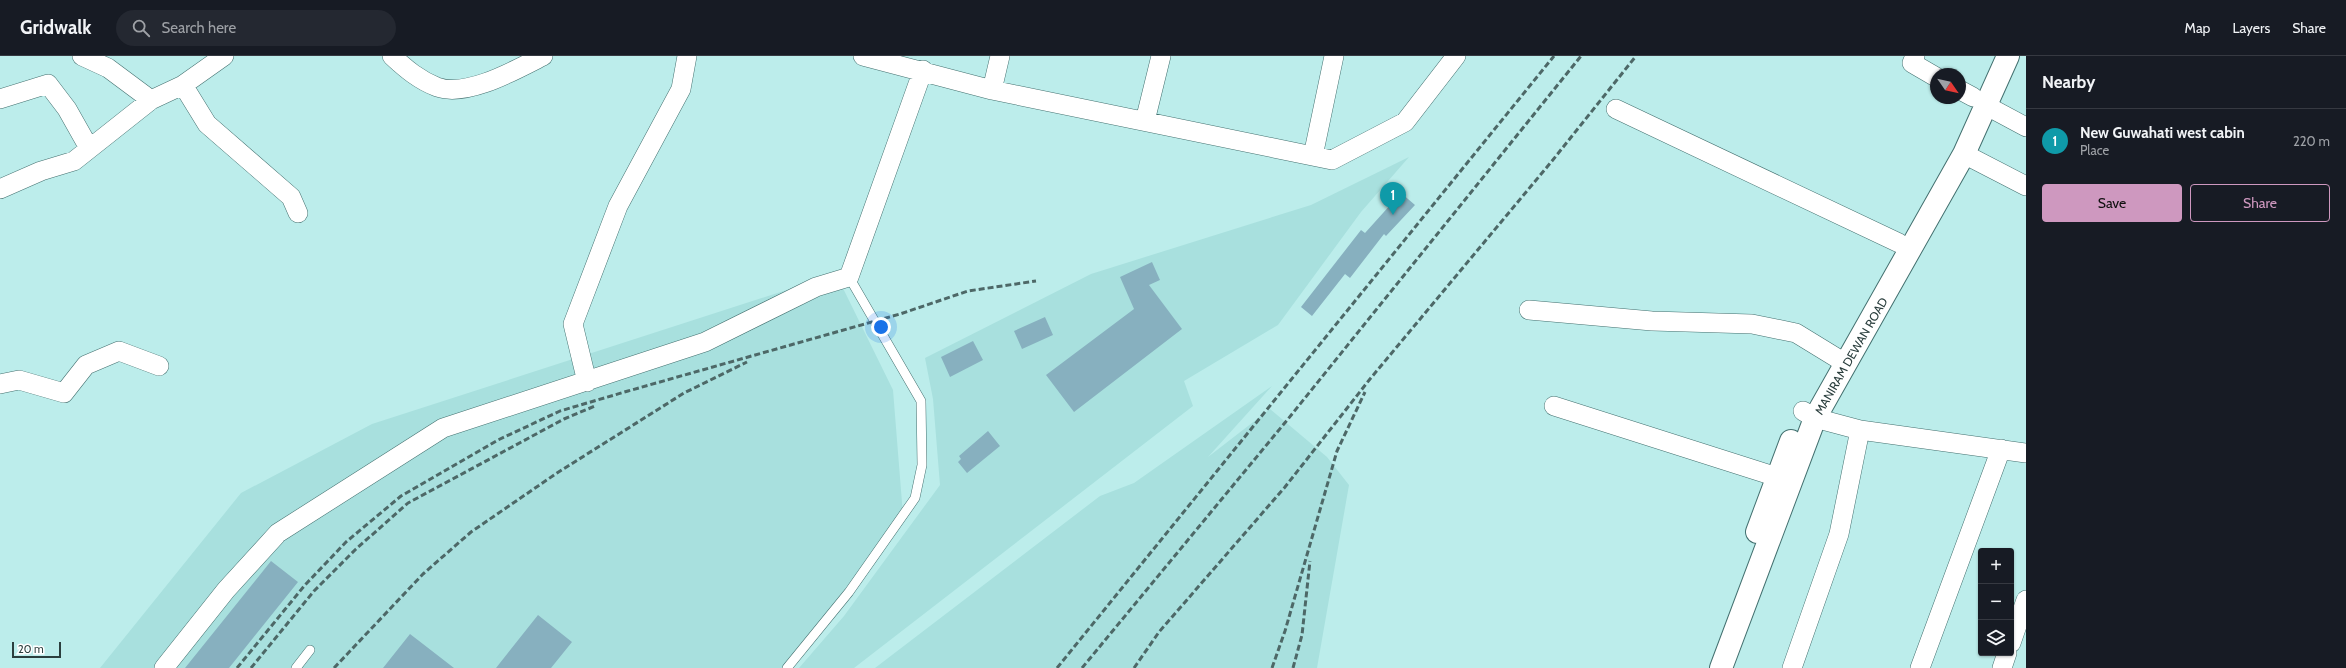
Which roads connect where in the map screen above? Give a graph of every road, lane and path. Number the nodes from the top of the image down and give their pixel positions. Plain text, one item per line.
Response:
1 (82, 56) edge
2 (224, 56) edge
3 (392, 56) edge
4 (543, 56) edge
5 (687, 56) edge
6 (863, 56) edge
7 (1000, 56) edge
8 (1161, 56) edge
9 (1334, 56) edge
10 (1456, 56) edge
11 (1915, 56) edge
12 (1992, 56) edge
13 (2008, 56) edge
14 (923, 70) junction
15 (1930, 74) edge
16 (183, 85) junction
17 (992, 90) junction
18 (1973, 98) edge
19 (0, 99) edge
20 (151, 100) junction
21 (1616, 109) dead end
22 (1145, 121) junction
23 (2026, 127) edge
24 (89, 148) junction
25 (1964, 154) junction
26 (1313, 156) junction
27 (2026, 186) edge
28 (0, 189) edge
29 (298, 213) dead end
30 (1899, 243) junction
31 (849, 276) junction
32 (1529, 310) dead end
33 (1840, 359) junction
34 (159, 366) dead end
35 (587, 382) junction
36 (0, 384) edge
37 (1554, 406) dead end
38 (1809, 414) junction
39 (1860, 430) junction
40 (2001, 450) junction
41 (2026, 453) edge
42 (1777, 478) junction
43 (2026, 600) edge
44 (2014, 634) edge
45 (310, 650) dead end
46 (2006, 656) edge
47 (164, 668) edge
48 (296, 668) edge
49 (787, 668) edge
50 (1705, 668) edge
51 (1721, 668) edge
52 (1792, 668) edge
53 (1920, 668) edge
54 (2002, 668) edge

1 - 20 street
2 - 16 street
3 - 4 street
5 - 35 street
6 - 14 street
7 - 17 street
8 - 22 street
9 - 26 street
10 - 26 street
11 - 15 street
12 - 18 main road, MANIRAM DEWAN ROAD
13 - 18 main road, MANIRAM DEWAN ROAD
14 - 17 street
14 - 31 street
16 - 20 street
16 - 29 street
17 - 22 street
18 - 23 street
18 - 25 main road, MANIRAM DEWAN ROAD
18 - 30 main road, MANIRAM DEWAN ROAD
19 - 24 street
20 - 24 street
21 - 30 street
22 - 26 street
24 - 28 street
25 - 27 street
25 - 33 main road, MANIRAM DEWAN ROAD
30 - 33 main road, MANIRAM DEWAN ROAD
31 - 35 street
31 - 49 lane
32 - 33 street
33 - 38 main road, MANIRAM DEWAN ROAD
34 - 36 street
35 - 47 street
37 - 42 street
38 - 39 street
38 - 42 main road, MANIRAM DEWAN ROAD
38 - 51 main road, MANIRAM DEWAN ROAD
39 - 40 street
39 - 52 street
40 - 41 street
40 - 53 street
42 - 50 main road, MANIRAM DEWAN ROAD
43 - 44 street
45 - 48 lane
46 - 54 street

